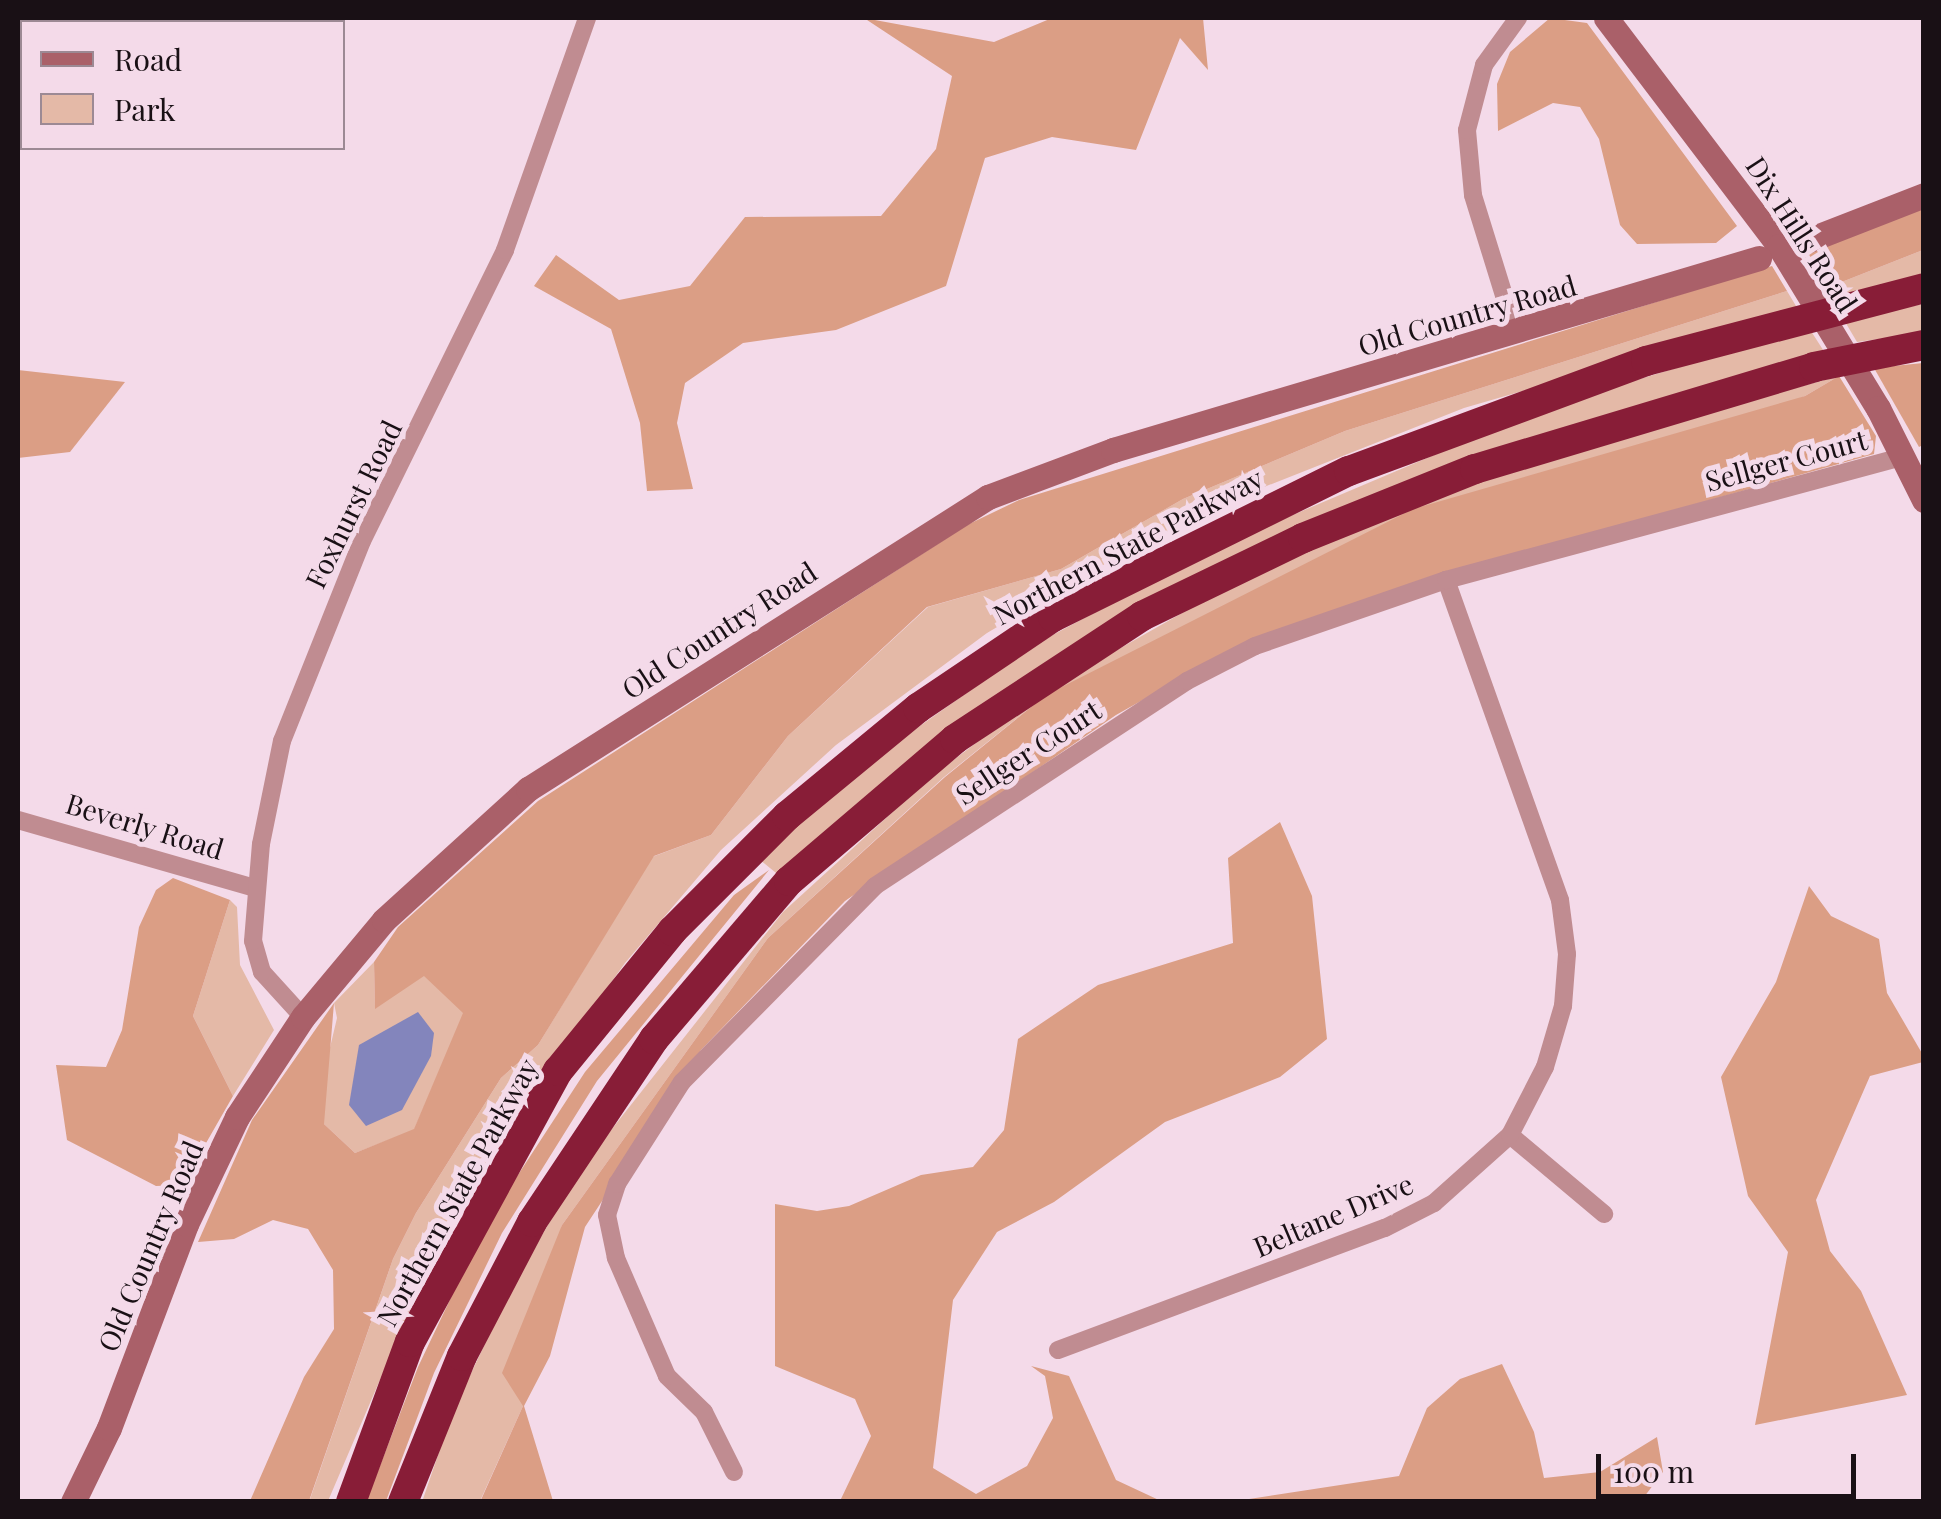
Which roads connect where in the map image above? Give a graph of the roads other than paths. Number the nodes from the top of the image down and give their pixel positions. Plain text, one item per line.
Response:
1 (587, 18) edge
2 (1518, 18) edge
3 (1606, 18) edge
4 (1924, 195) edge
5 (1801, 243) dead end
6 (1759, 258) dead end
7 (1924, 288) edge
8 (1515, 331) junction
9 (1924, 345) edge
10 (1902, 456) junction
11 (1924, 500) edge
12 (1446, 580) junction
13 (18, 820) edge
14 (255, 888) junction
15 (303, 1018) junction
16 (1510, 1134) junction
17 (1604, 1214) dead end
18 (1058, 1350) dead end
19 (734, 1472) dead end
20 (72, 1502) edge
21 (351, 1502) edge
22 (403, 1502) edge

1 - 14 street, Foxhurst Road
2 - 8 street
3 - 10 main road, Dix Hills Road
4 - 5 main road
6 - 8 main road, Old Country Road
7 - 21 highway, Northern State Parkway
8 - 15 main road, Old Country Road
9 - 22 highway
10 - 11 main road, Dix Hills Road
10 - 12 street, Sellger Court
12 - 16 street, Beltane Drive
12 - 19 street, Sellger Court
13 - 14 street, Beverly Road
14 - 15 street, Foxhurst Road
15 - 20 main road, Old Country Road
16 - 17 street
16 - 18 street, Beltane Drive

